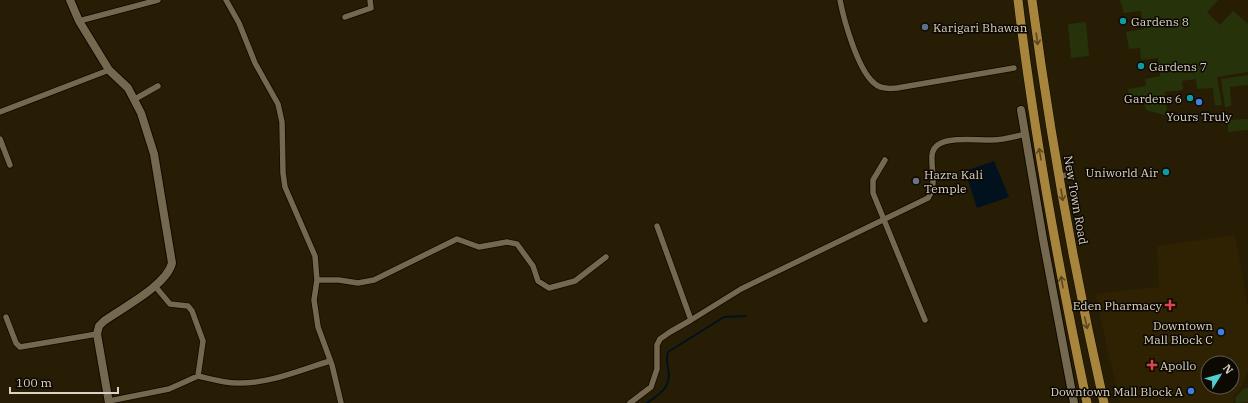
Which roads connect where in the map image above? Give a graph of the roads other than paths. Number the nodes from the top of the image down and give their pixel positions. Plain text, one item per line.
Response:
1 (70, 0) edge
2 (158, 0) edge
3 (226, 0) edge
4 (370, 0) edge
5 (840, 0) edge
6 (1018, 0) edge
7 (1032, 0) edge
8 (345, 17) dead end
9 (79, 21) junction
10 (1014, 68) dead end
11 (109, 70) junction
12 (158, 86) dead end
13 (135, 99) junction
14 (1021, 110) dead end
15 (0, 112) edge
16 (1025, 134) junction
17 (0, 139) edge
18 (2, 150) edge
19 (885, 160) dead end
20 (10, 165) dead end
21 (885, 219) junction
22 (657, 226) dead end
23 (606, 257) dead end
24 (317, 280) junction
25 (155, 286) junction
26 (6, 317) dead end
27 (691, 320) junction
28 (926, 320) dead end
29 (97, 334) junction
30 (330, 361) junction
31 (198, 376) junction
32 (109, 402) edge
33 (341, 403) edge
34 (630, 403) edge
35 (1074, 403) edge
36 (1087, 403) edge
37 (1104, 403) edge

1 - 9 street
2 - 9 street
3 - 24 street
4 - 8 street
5 - 10 street
36 -> 6 main road
7 -> 37 main road, New Town Road
9 - 11 street
11 - 13 street
11 - 15 street
12 - 13 street
13 - 25 street
14 - 16 street
16 - 21 street
16 - 35 street
17 - 18 street
18 - 20 street
19 - 21 street
21 - 27 street
21 - 28 street
22 - 27 street
23 - 24 street
24 - 30 street
25 - 29 street
25 - 31 street
26 - 29 street
27 - 34 street
29 - 32 street
30 - 31 street
30 - 33 street
31 - 32 street

